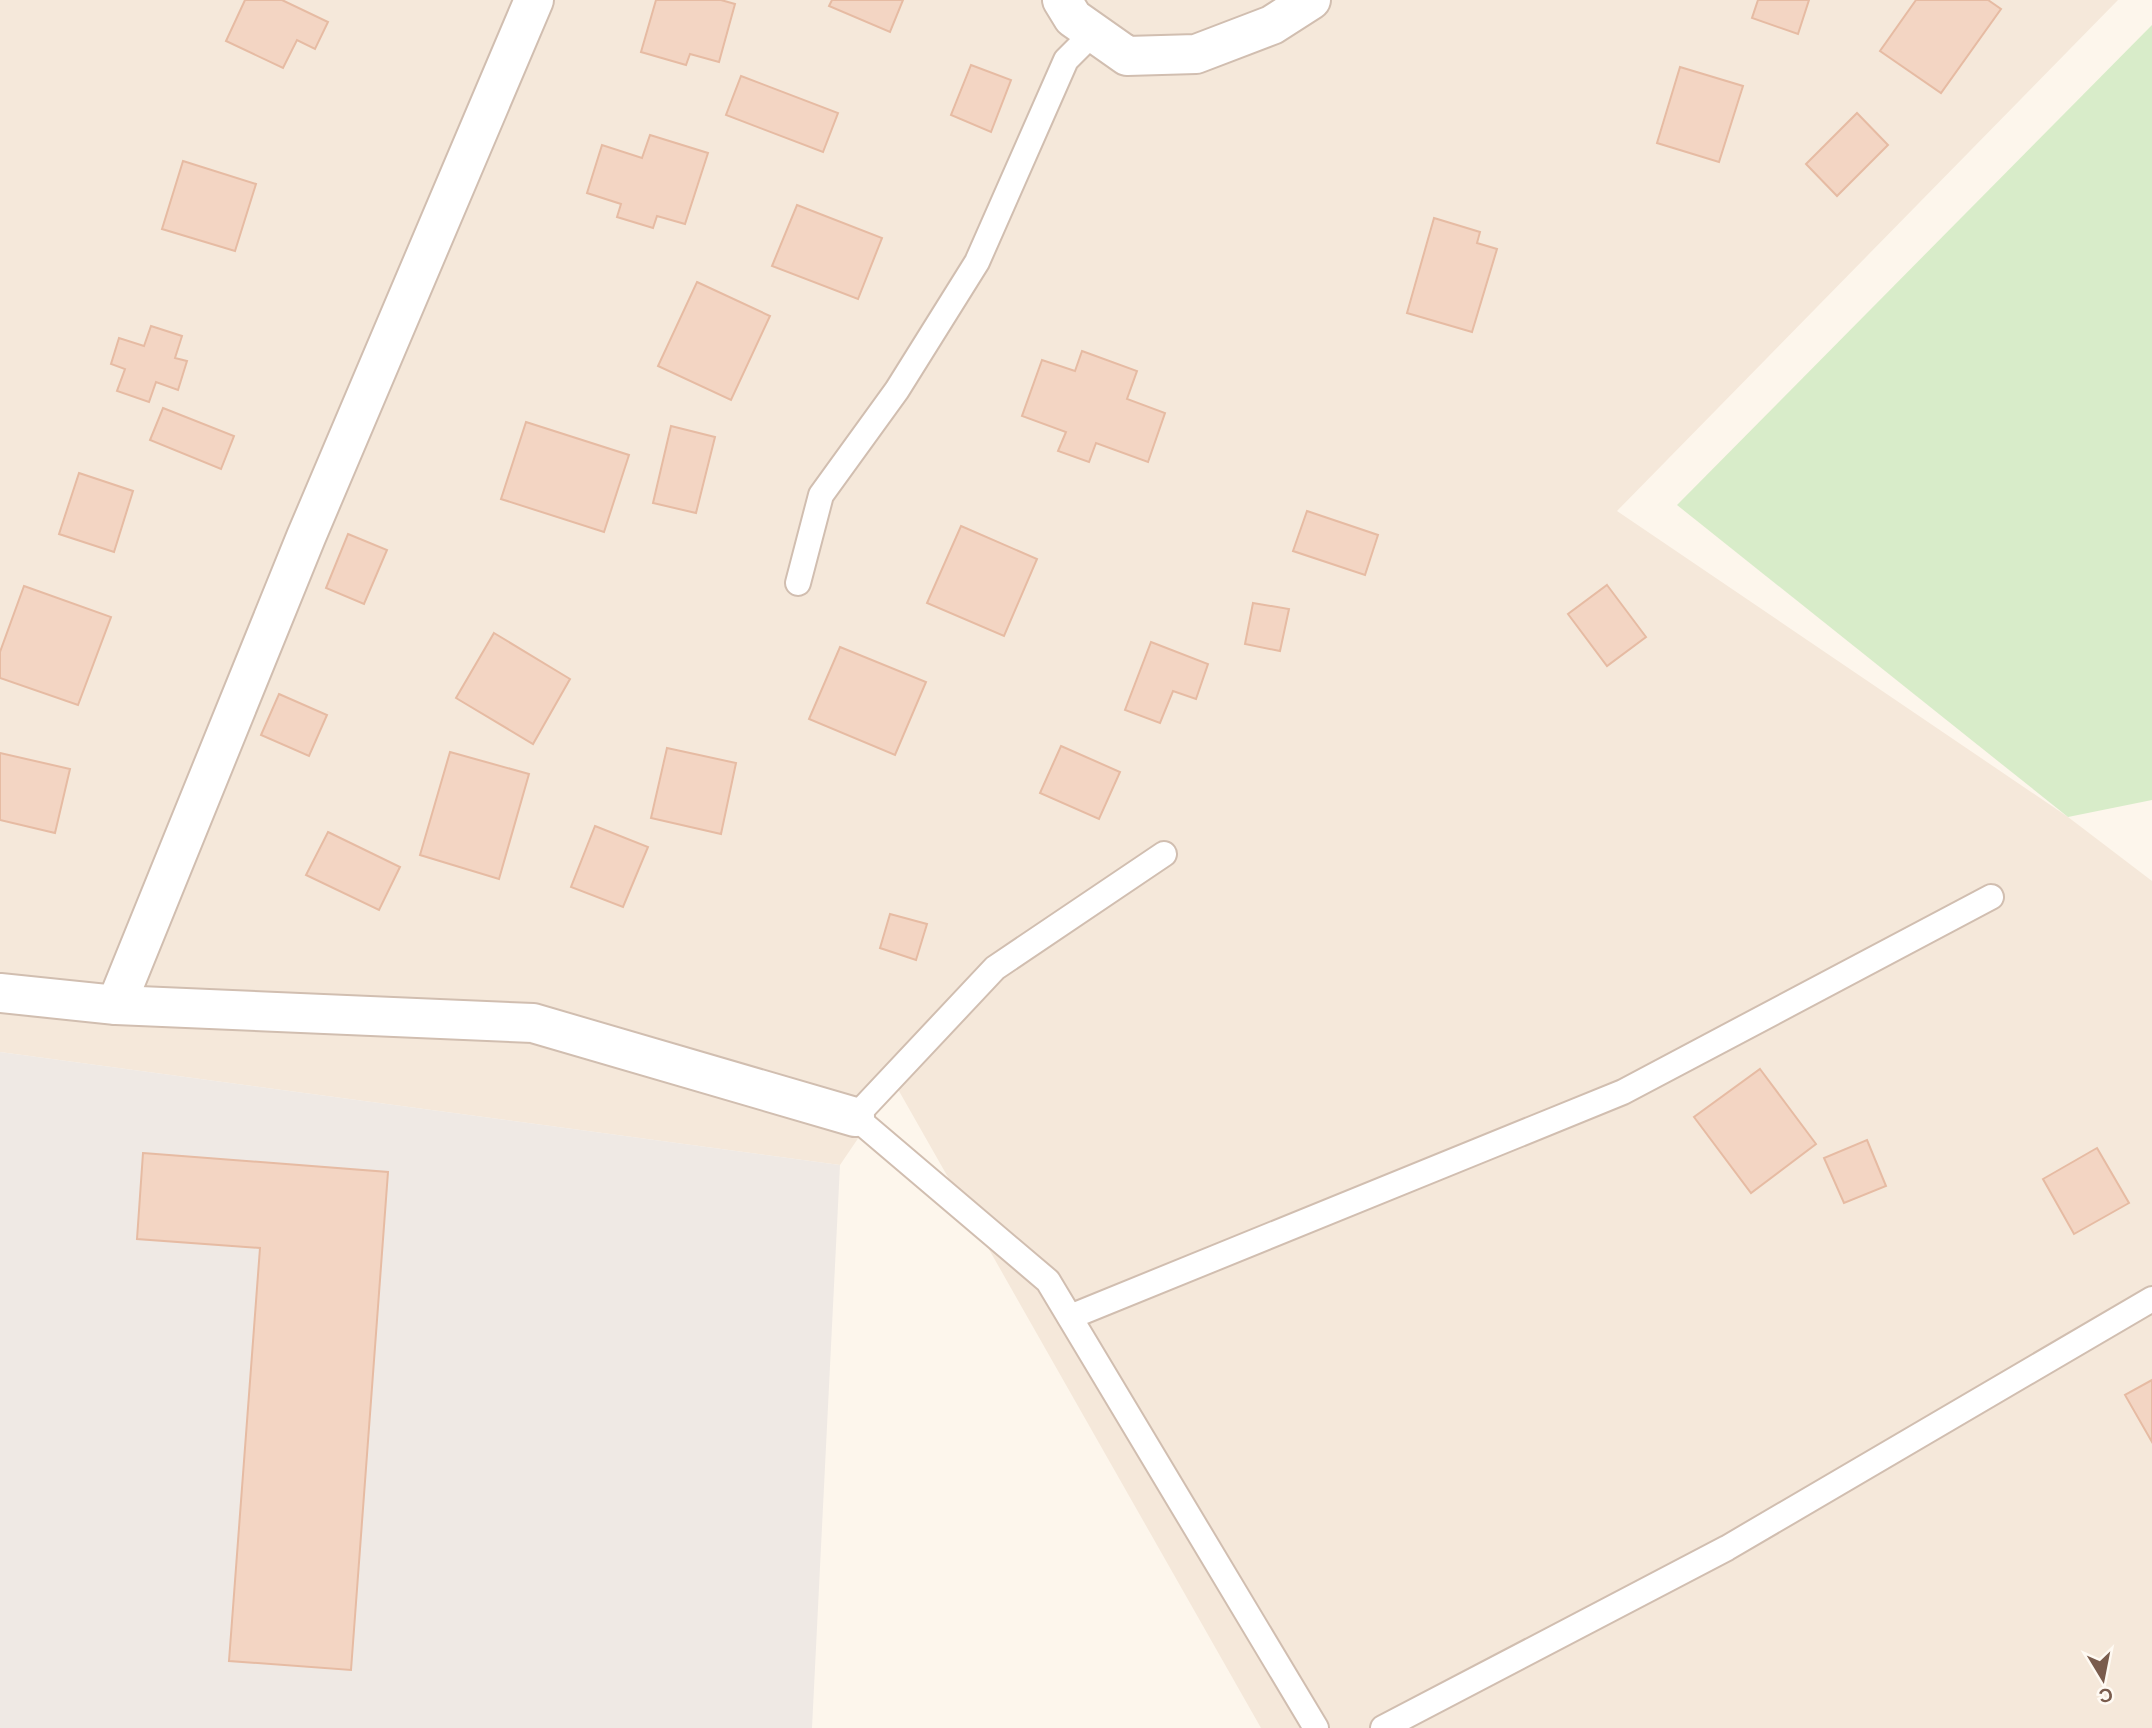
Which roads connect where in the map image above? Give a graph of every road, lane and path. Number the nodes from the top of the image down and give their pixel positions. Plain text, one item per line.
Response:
1 (534, 0) edge
2 (1062, 0) edge
3 (1311, 0) edge
4 (1094, 32) junction
5 (798, 583) dead end
6 (1164, 854) dead end
7 (1991, 897) dead end
8 (0, 993) edge
9 (116, 1005) junction
10 (855, 1117) junction
11 (2152, 1299) edge
12 (1070, 1317) junction
13 (1316, 1728) edge
14 (1382, 1728) edge

1 - 9 street
2 - 4 street
3 - 4 street
4 - 5 lane
6 - 10 lane
7 - 12 lane
8 - 9 street
9 - 10 street
10 - 12 lane
11 - 14 lane
12 - 13 lane

